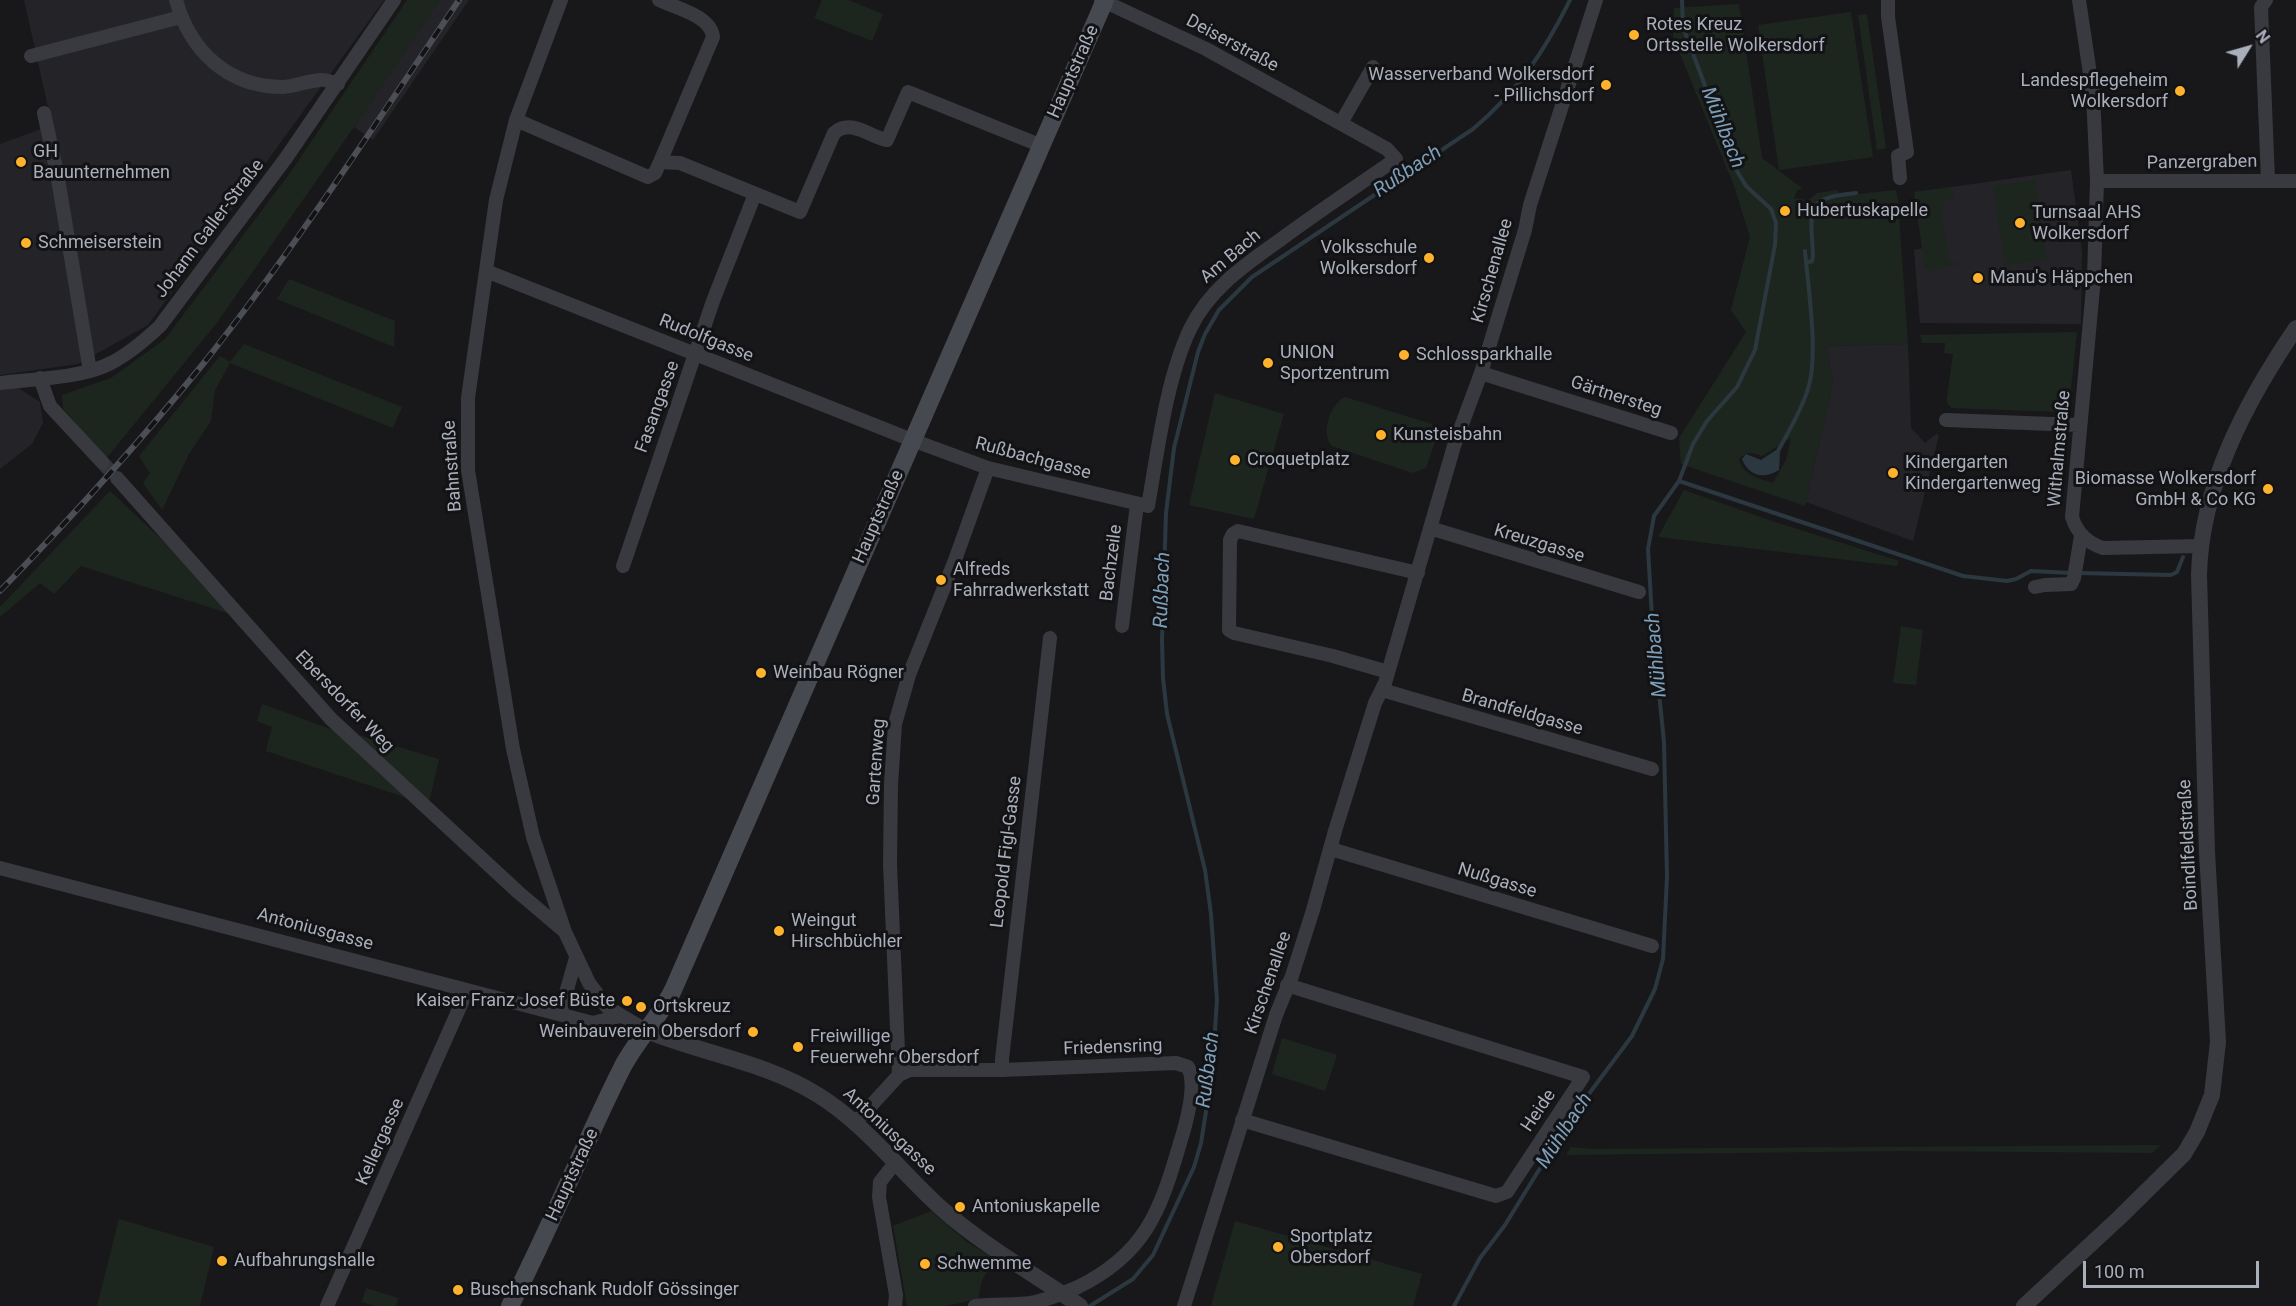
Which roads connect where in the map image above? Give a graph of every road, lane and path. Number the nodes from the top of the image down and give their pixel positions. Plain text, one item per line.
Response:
1 (176, 0) edge
2 (394, 0) edge
3 (561, 0) edge
4 (659, 0) edge
5 (1104, 0) edge
6 (1596, 0) edge
7 (1888, 0) edge
8 (2079, 0) edge
9 (2266, 0) edge
10 (181, 17) junction
11 (32, 56) dead end
12 (1373, 67) dead end
13 (338, 84) junction
14 (44, 113) dead end
15 (516, 120) junction
16 (1341, 123) junction
17 (1042, 146) junction
18 (1396, 159) joint
19 (660, 162) junction
20 (1900, 178) dead end
21 (2268, 180) junction
22 (2097, 181) junction
23 (2296, 181) edge
24 (755, 194) junction
25 (486, 271) junction
26 (2296, 328) edge
27 (696, 354) junction
28 (90, 371) junction
29 (1481, 373) junction
30 (40, 378) junction
31 (0, 383) edge
32 (1946, 420) dead end
33 (2079, 425) junction
34 (1671, 433) dead end
35 (912, 440) junction
36 (102, 462) tunnel mouth
37 (988, 468) junction
38 (117, 478) tunnel mouth
39 (1142, 505) junction
40 (1430, 528) junction
41 (2081, 536) junction
42 (2200, 546) junction
43 (623, 566) dead end
44 (1418, 573) junction
45 (2035, 587) dead end
46 (1639, 592) dead end
47 (1122, 626) dead end
48 (1050, 638) dead end
49 (1388, 672) junction
50 (1382, 690) junction
51 (1652, 769) dead end
52 (1331, 849) junction
53 (0, 868) edge
54 (566, 932) junction
55 (1652, 946) dead end
56 (576, 958) junction
57 (1287, 985) junction
58 (467, 991) junction
59 (560, 1014) junction
60 (620, 1016) junction
61 (642, 1038) junction
62 (1002, 1070) junction
63 (899, 1075) junction
64 (1242, 1119) junction
65 (855, 1123) junction
66 (894, 1163) junction
67 (1071, 1300) edge
68 (327, 1306) edge
69 (510, 1306) edge
70 (895, 1306) edge
71 (975, 1306) edge
72 (1184, 1306) edge
73 (2024, 1306) edge

1 - 10 street
2 - 13 street, Johann Galler-Straße
3 - 15 street, Bahnstraße
4 - 19 street
5 - 16 street, Deiserstraße
5 - 17 main road, Hauptstraße
6 - 29 street, Kirschenallee
7 - 20 street
8 - 22 street, Withalmstraße
9 - 21 street, Panzergraben
10 - 11 street
10 - 13 street
12 - 16 street
13 - 28 street, Johann Galler-Straße
14 - 28 street
15 - 19 street
15 - 25 street, Bahnstraße
16 - 18 street, Deiserstraße
17 - 24 street
17 - 35 main road, Hauptstraße
18 - 39 street, Am Bach
19 - 24 street
21 - 22 street, Panzergraben
21 - 23 street, Panzergraben
22 - 33 street, Withalmstraße
24 - 27 street, Fasangasse
25 - 27 street, Rudolfgasse
25 - 54 street, Bahnstraße
26 - 42 street, Boindlfeldstraße
27 - 35 street, Rudolfgasse
27 - 43 street, Fasangasse
28 - 30 street, Johann Galler-Straße
29 - 34 street, Gärtnersteg
29 - 40 street, Kirschenallee
30 - 31 street, Johann Galler-Straße
30 - 36 street
32 - 33 street
33 - 41 street, Withalmstraße
35 - 37 street, Rußbachgasse
35 - 61 main road, Hauptstraße
37 - 39 street, Rußbachgasse
37 - 63 street, Gartenweg
38 - 54 street, Ebersdorfer Weg
39 - 47 street, Bachzeile
40 - 44 street, Kirschenallee
40 - 46 street, Kreuzgasse
41 - 42 street
41 - 45 street
42 - 73 street, Boindlfeldstraße
44 - 49 street, Kirschenallee
44 - 49 street
48 - 62 street, Leopold Figl-Gasse
49 - 50 street, Kirschenallee
50 - 51 street, Brandfeldgasse
50 - 52 street, Kirschenallee
52 - 55 street, Nußgasse
52 - 57 street, Kirschenallee
53 - 58 street, Antoniusgasse
54 - 56 street, Bahnstraße
56 - 59 street
56 - 60 street, Bahnstraße
57 - 64 street, Kirschenallee
57 - 64 street, Heide
58 - 59 street, Antoniusgasse
58 - 68 street, Kellergasse
59 - 60 street, Antoniusgasse
60 - 61 street, Bahnstraße
61 - 65 street, Antoniusgasse
61 - 69 main road, Hauptstraße
62 - 63 street, Friedensring
62 - 67 street, Friedensring
63 - 65 street
64 - 72 street, Kirschenallee
65 - 66 street, Antoniusgasse
66 - 67 street, Antoniusgasse
66 - 70 street
67 - 71 street

